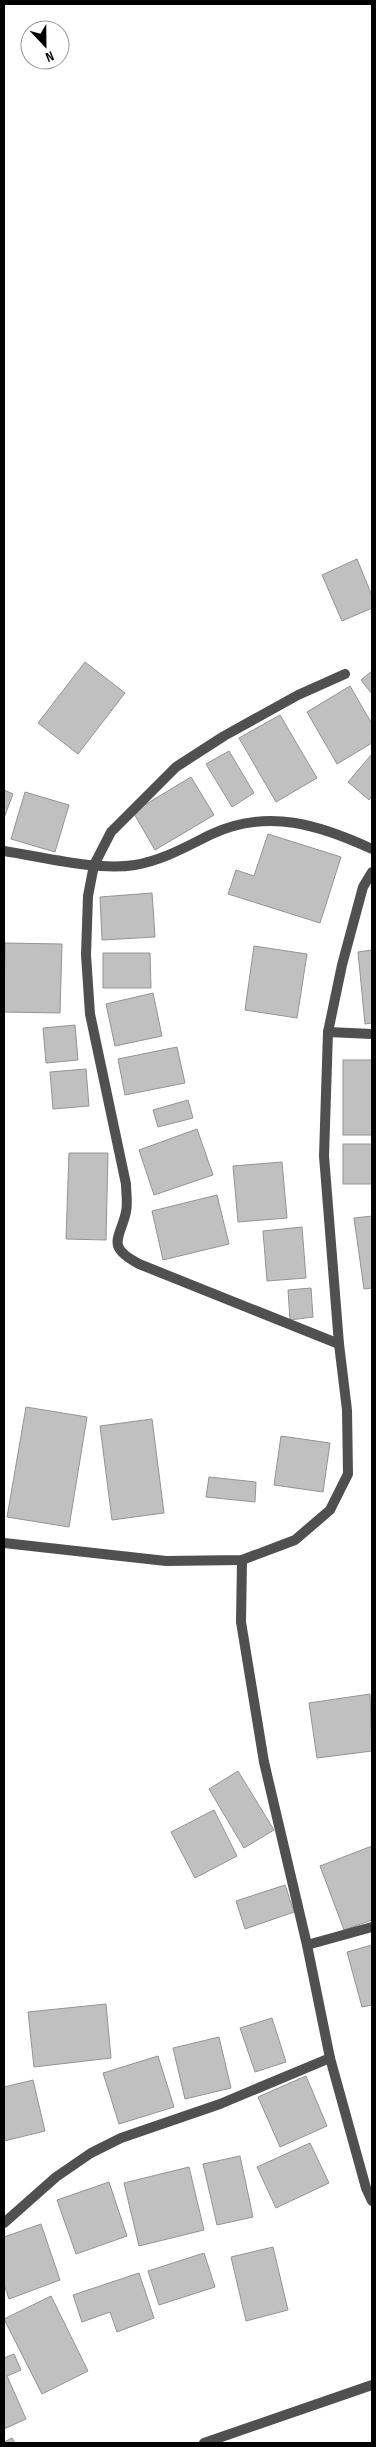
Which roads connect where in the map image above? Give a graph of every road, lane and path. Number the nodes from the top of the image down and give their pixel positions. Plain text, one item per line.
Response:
1 (345, 674) dead end
2 (372, 849) edge
3 (4, 851) edge
4 (94, 865) junction
5 (372, 872) edge
6 (328, 1032) junction
7 (372, 1034) edge
8 (338, 1344) junction
9 (4, 1544) edge
10 (242, 1560) junction
11 (372, 1927) edge
12 (307, 1945) junction
13 (330, 2058) junction
14 (372, 2201) edge
15 (4, 2223) edge
16 (372, 2385) edge
17 (204, 2443) edge

1 - 4 street
2 - 4 street
3 - 4 street
4 - 8 street
5 - 6 street
6 - 7 street
6 - 8 street
8 - 10 street
9 - 10 street
10 - 12 street
11 - 12 street
12 - 13 street
13 - 14 street
13 - 15 street
16 - 17 street

